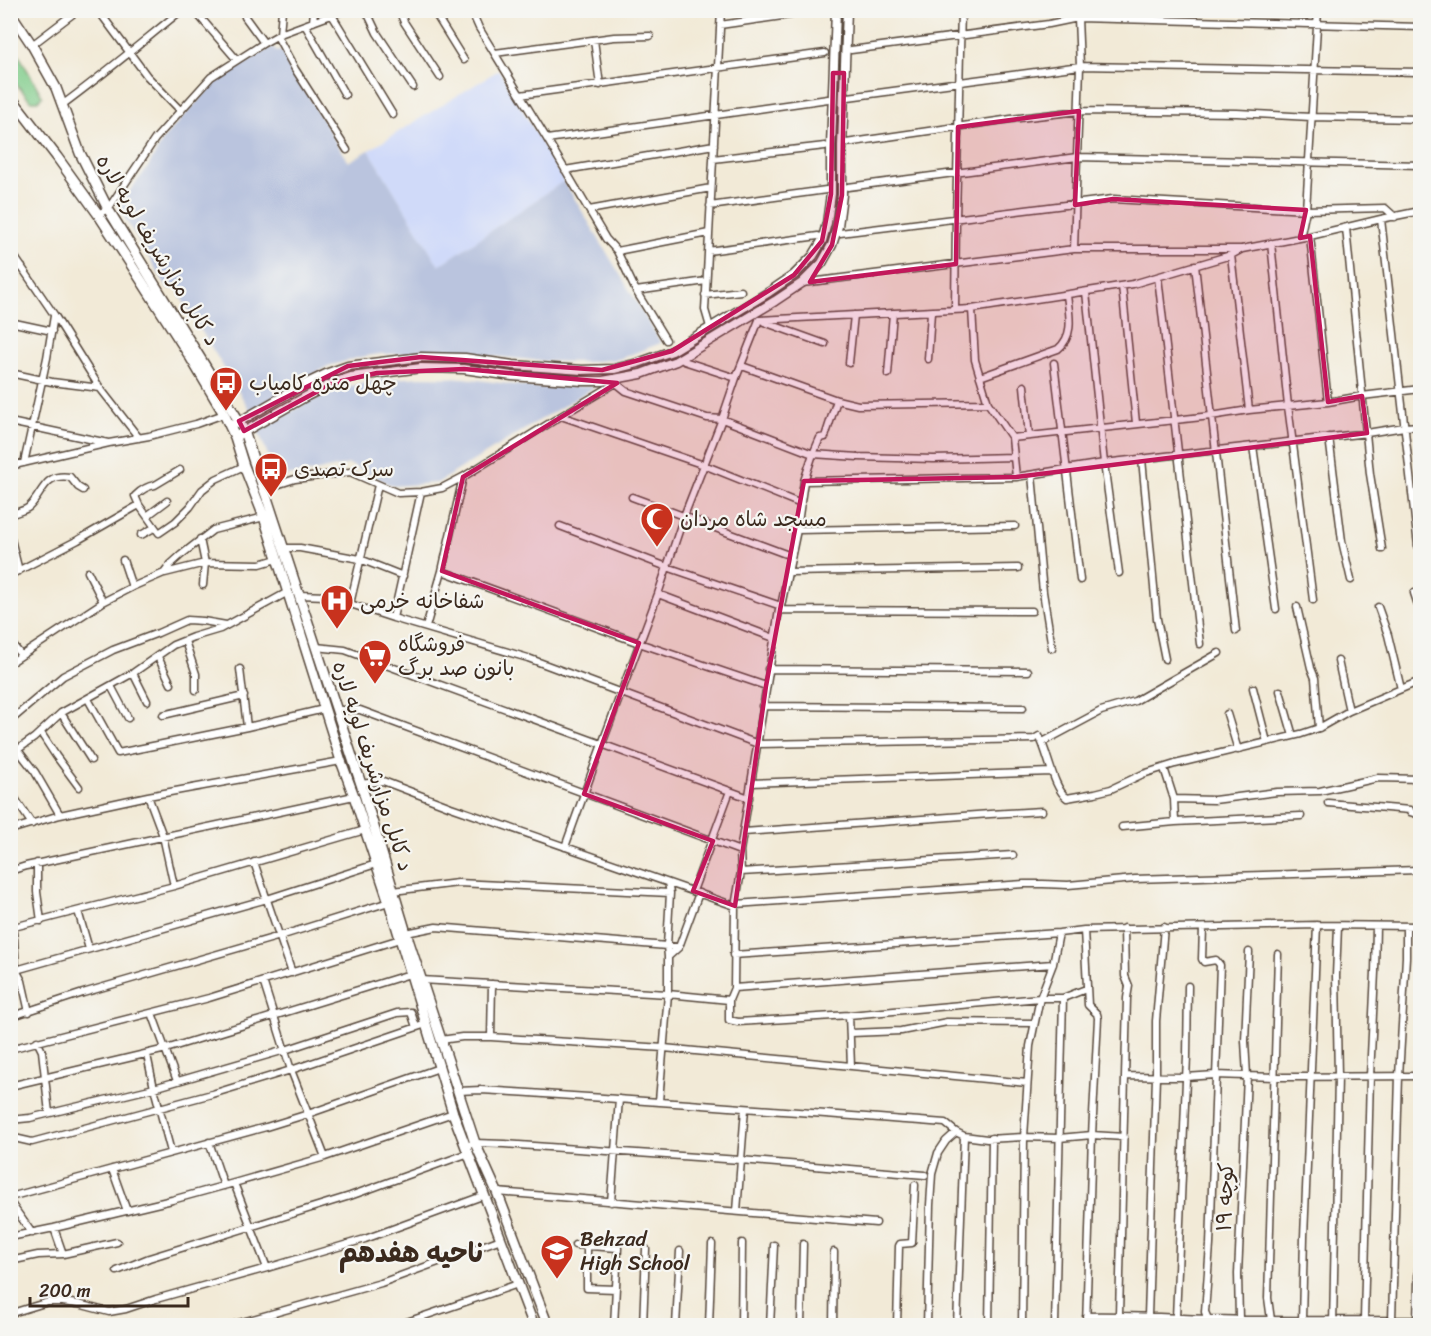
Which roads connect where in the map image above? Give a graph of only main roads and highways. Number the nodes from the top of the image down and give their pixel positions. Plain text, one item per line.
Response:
1 (836, 10) edge
2 (847, 10) edge
3 (10, 12) edge
4 (833, 73) junction
5 (844, 73) junction
6 (10, 96) edge
7 (239, 421) junction
8 (230, 427) junction
9 (244, 431) junction
10 (235, 437) junction
11 (403, 936) junction
12 (470, 1148) junction
13 (532, 1325) edge
14 (548, 1326) edge

1 - 4 main road
2 - 5 main road
3 - 7 highway, د کابل مزارشریف لویه لاره
4 - 5 main road
4 - 7 main road
5 - 9 main road
6 - 8 highway, د کابل مزارشریف لویه لاره
7 - 8 main road
7 - 9 highway, د کابل مزارشریف لویه لاره
8 - 10 highway, د کابل مزارشریف لویه لاره
9 - 10 main road
9 - 11 highway, د کابل مزارشریف لویه لاره
10 - 11 highway, د کابل مزارشریف لویه لاره
11 - 12 highway, د کابل مزارشریف لویه لاره
11 - 12 highway, د کابل مزارشریف لویه لاره
12 - 13 highway, د کابل مزارشریف لویه لاره
12 - 14 highway, د کابل مزارشریف لویه لاره

